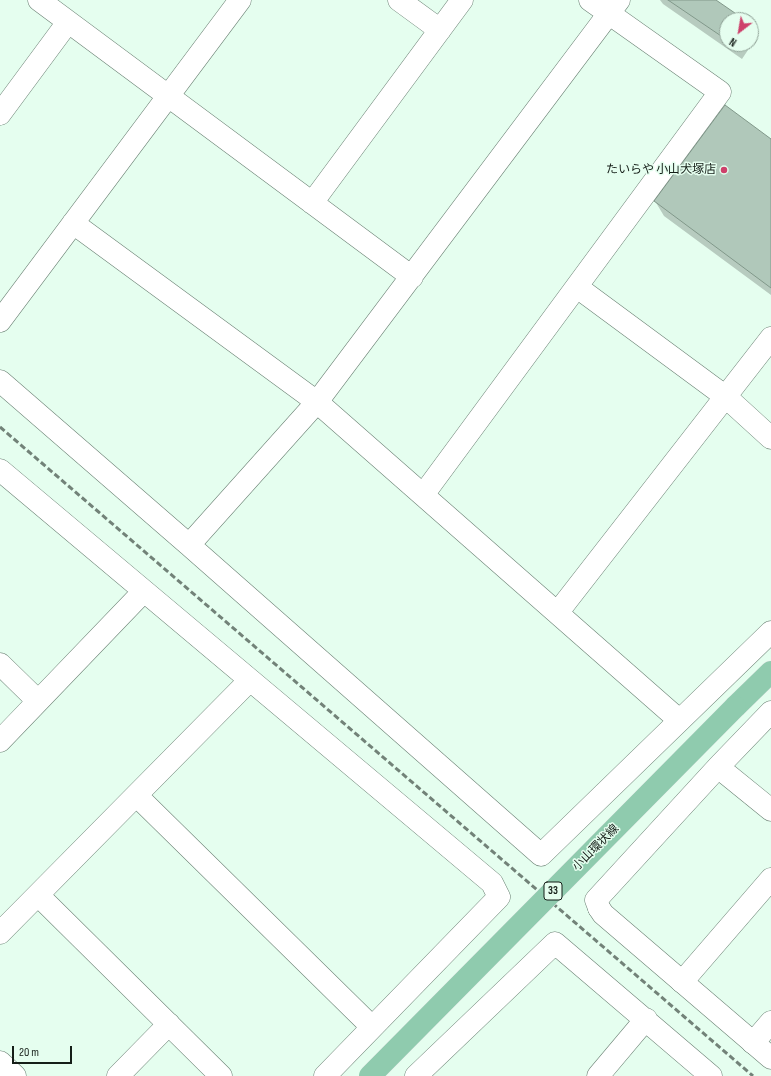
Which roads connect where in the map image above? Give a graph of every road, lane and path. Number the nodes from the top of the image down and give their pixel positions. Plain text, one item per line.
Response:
1 (39, 0) edge
2 (240, 0) edge
3 (399, 0) edge
4 (462, 0) edge
5 (590, 0) edge
6 (614, 7) edge
7 (68, 22) junction
8 (440, 30) junction
9 (168, 96) junction
10 (0, 114) edge
11 (312, 202) junction
12 (73, 223) junction
13 (412, 277) junction
14 (577, 287) junction
15 (0, 321) edge
16 (771, 338) edge
17 (0, 381) edge
18 (726, 397) junction
19 (317, 402) junction
20 (771, 438) edge
21 (0, 470) edge
22 (423, 495) junction
23 (189, 545) junction
24 (144, 591) junction
25 (558, 612) junction
26 (771, 632) edge
27 (0, 664) edge
28 (771, 672) edge
29 (250, 680) junction
30 (38, 701) junction
31 (771, 712) edge
32 (679, 720) junction
33 (0, 741) edge
34 (718, 767) junction
35 (137, 796) junction
36 (771, 810) edge
37 (771, 879) edge
38 (38, 895) junction
39 (0, 933) edge
40 (682, 982) junction
41 (646, 1019) junction
42 (771, 1022) edge
43 (169, 1024) junction
44 (372, 1027) junction
45 (753, 1043) junction
46 (771, 1058) edge
47 (0, 1062) edge
48 (14, 1076) edge
49 (118, 1076) edge
50 (221, 1076) edge
51 (325, 1076) edge
52 (370, 1076) edge
53 (416, 1076) edge
54 (598, 1076) edge
55 (711, 1076) edge

1 - 7 street
2 - 9 street
3 - 8 street
4 - 8 street
5 - 6 street
6 - 13 street
6 - 14 street
7 - 9 street
7 - 10 street
8 - 11 street
9 - 11 street
9 - 12 street
11 - 13 street
12 - 15 street
12 - 19 street
13 - 19 street
14 - 18 street
14 - 22 street
16 - 18 street
17 - 23 street
18 - 20 street
18 - 25 street
19 - 22 street
19 - 23 street
21 - 24 street
22 - 25 street
23 - 32 street
24 - 29 street
24 - 30 street
25 - 32 street
26 - 32 street
27 - 30 street
28 - 52 main road, 小山環状線 / 33, bridge
29 - 35 street
29 - 44 street
30 - 33 street
31 - 34 street
34 - 36 street
34 - 40 street
35 - 38 street
35 - 44 street
37 - 40 street
38 - 39 street
38 - 43 street
40 - 45 street
41 - 53 street
41 - 54 street
41 - 55 street
42 - 45 street
43 - 49 street
43 - 50 street
44 - 51 street
45 - 46 street
47 - 48 street

